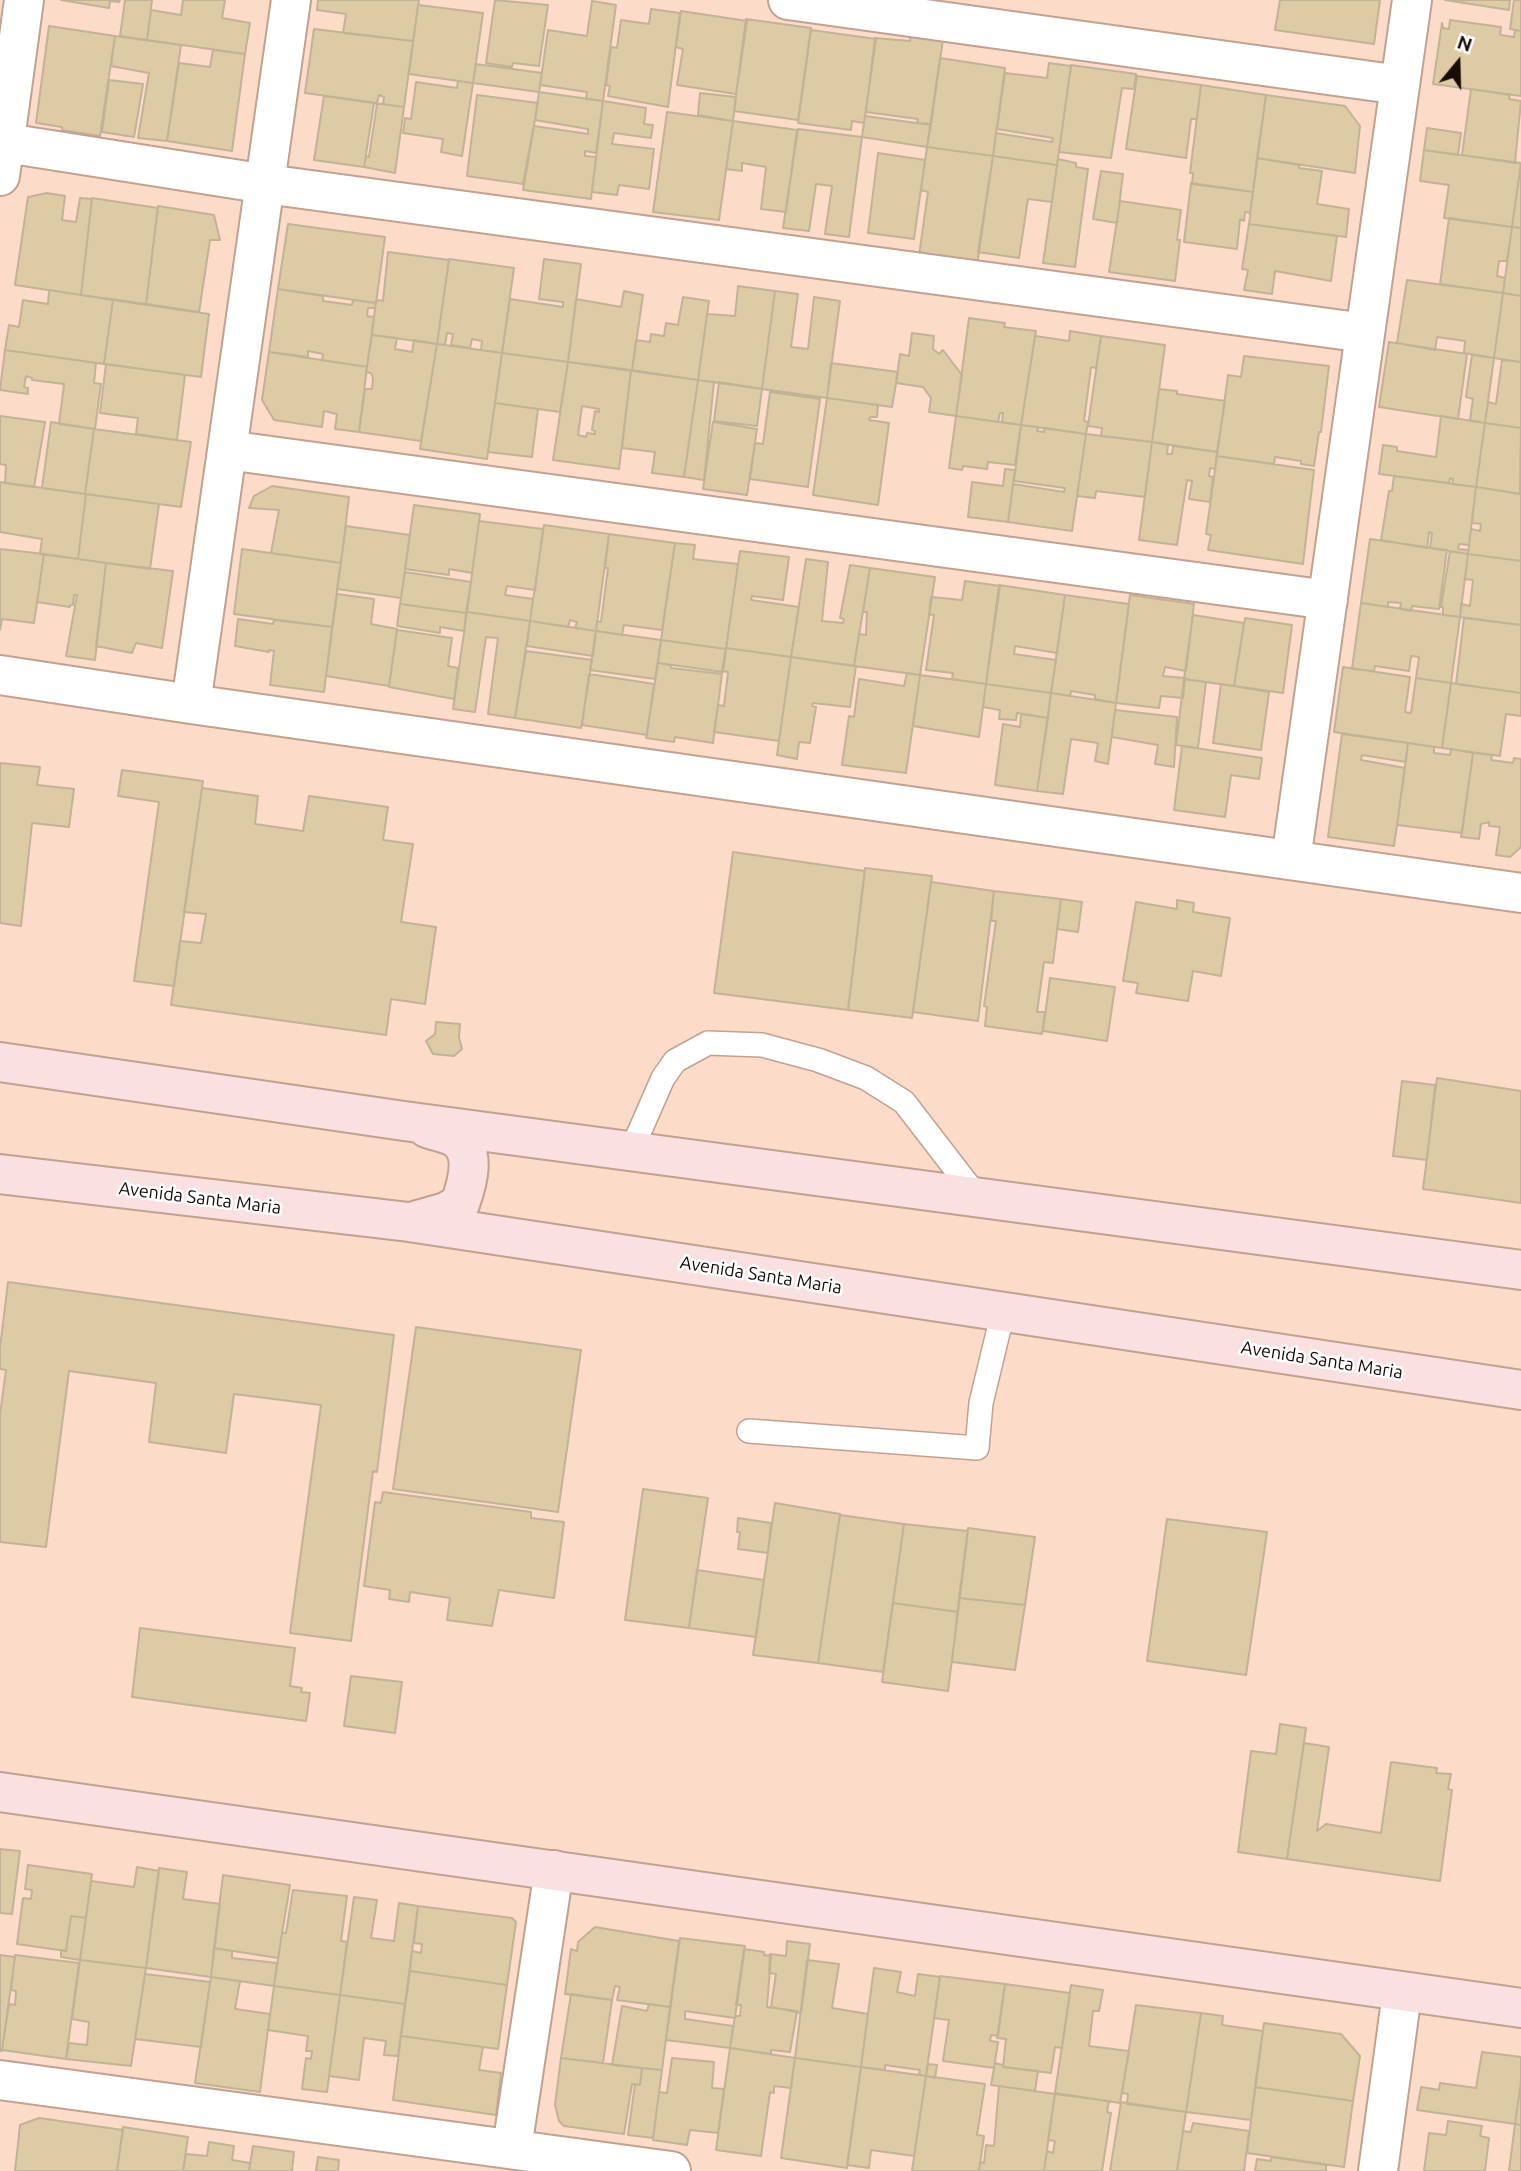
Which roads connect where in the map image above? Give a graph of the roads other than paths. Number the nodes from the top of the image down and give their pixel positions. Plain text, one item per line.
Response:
1 (24, 0) edge
2 (291, 0) edge
3 (788, 0) edge
4 (1412, 0) edge
5 (1400, 85) junction
6 (1, 153) edge
7 (266, 184) junction
8 (1365, 333) junction
9 (227, 450) junction
10 (1328, 600) junction
11 (0, 675) edge
12 (191, 704) junction
13 (1291, 860) junction
14 (1521, 893) edge
15 (0, 1062) edge
16 (404, 1121) junction
17 (631, 1151) junction
18 (0, 1174) edge
19 (978, 1198) junction
20 (409, 1222) junction
21 (1521, 1270) edge
22 (1003, 1312) junction
23 (1521, 1390) edge
24 (749, 1431) dead end
25 (0, 1792) edge
26 (554, 1870) junction
27 (1402, 1993) junction
28 (1521, 2008) edge
29 (0, 2080) edge
30 (512, 2148) junction
31 (671, 2171) edge
32 (1378, 2171) edge

1 - 6 street
2 - 7 street
3 - 5 street
4 - 5 street
5 - 8 street
6 - 7 street
7 - 8 street
7 - 9 street
8 - 10 street
9 - 10 street
9 - 12 street
10 - 13 street
11 - 12 street
12 - 13 street
13 - 14 street
15 - 16 main road
16 - 17 main road
16 - 20 main road
17 - 19 main road
17 - 19 lane
18 - 20 main road, Avenida Santa Maria
19 - 21 main road
20 - 22 main road, Avenida Santa Maria
22 - 23 main road, Avenida Santa Maria
22 - 24 lane
25 - 26 main road
26 - 27 main road
26 - 30 street
27 - 28 main road
27 - 32 street
29 - 30 street
30 - 31 street

